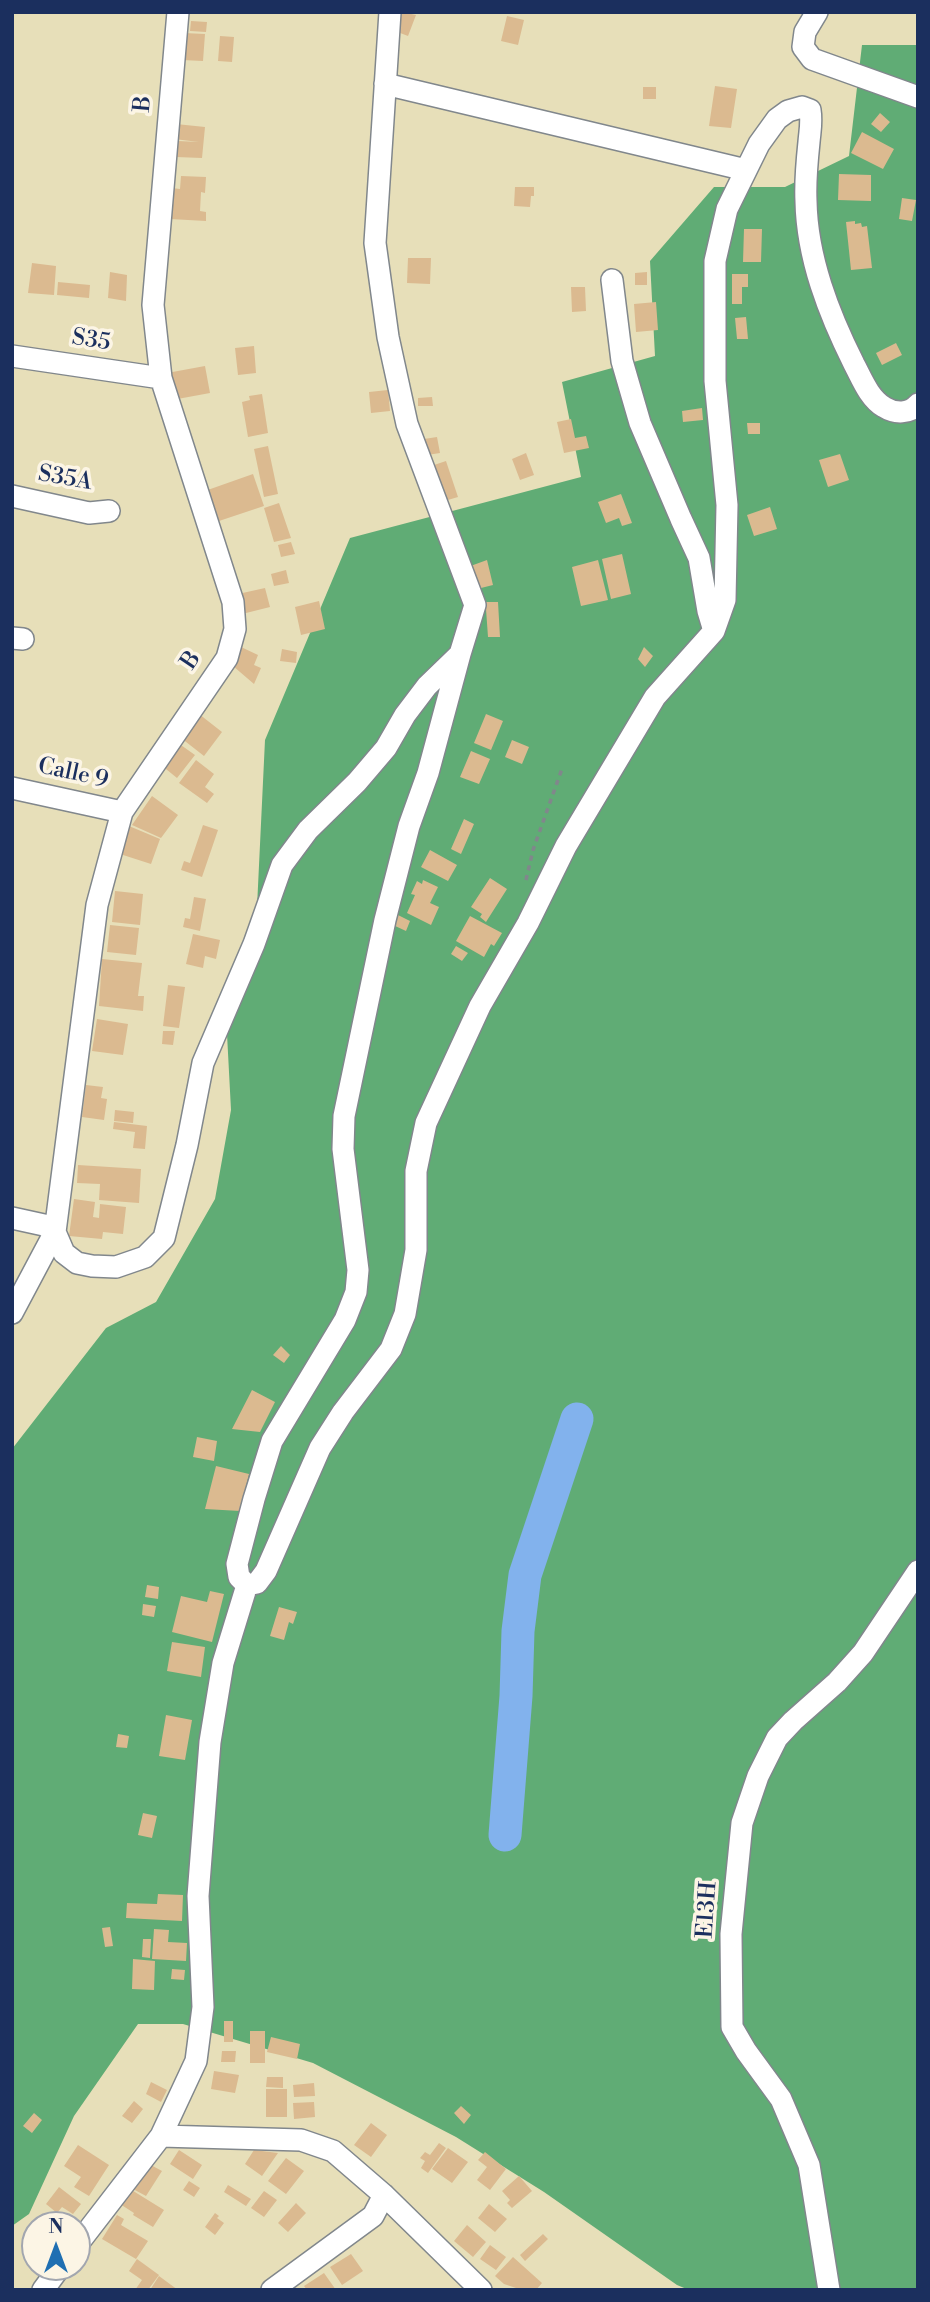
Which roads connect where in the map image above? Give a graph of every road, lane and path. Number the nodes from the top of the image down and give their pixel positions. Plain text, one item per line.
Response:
1 (178, 12) edge
2 (390, 12) edge
3 (817, 12) edge
4 (385, 84) junction
5 (918, 97) edge
6 (746, 170) junction
7 (612, 280) dead end
8 (12, 356) edge
9 (161, 378) junction
10 (918, 404) edge
11 (12, 496) edge
12 (109, 511) dead end
13 (714, 631) junction
14 (460, 654) junction
15 (563, 766) dead end
16 (12, 788) edge
17 (122, 812) junction
18 (525, 886) dead end
19 (12, 1218) edge
20 (55, 1232) junction
21 (12, 1313) edge
22 (918, 1571) edge
23 (247, 1585) junction
24 (161, 2136) junction
25 (384, 2194) junction
26 (91, 2227) edge
27 (272, 2290) edge
28 (481, 2290) edge
29 (829, 2290) edge

1 - 9 street, B
2 - 4 street
3 - 5 street
4 - 6 street
4 - 14 street
6 - 10 street
6 - 13 street
7 - 13 street
8 - 9 street, S35
9 - 17 street, B
11 - 12 street, S35A
13 - 23 street
14 - 20 street
14 - 23 street
15 - 18 path
16 - 17 street, Calle 9
17 - 20 street, B
19 - 20 street
20 - 21 street, B
22 - 29 street, E13H
23 - 24 street
24 - 25 street
24 - 26 street
25 - 27 street
25 - 28 street

